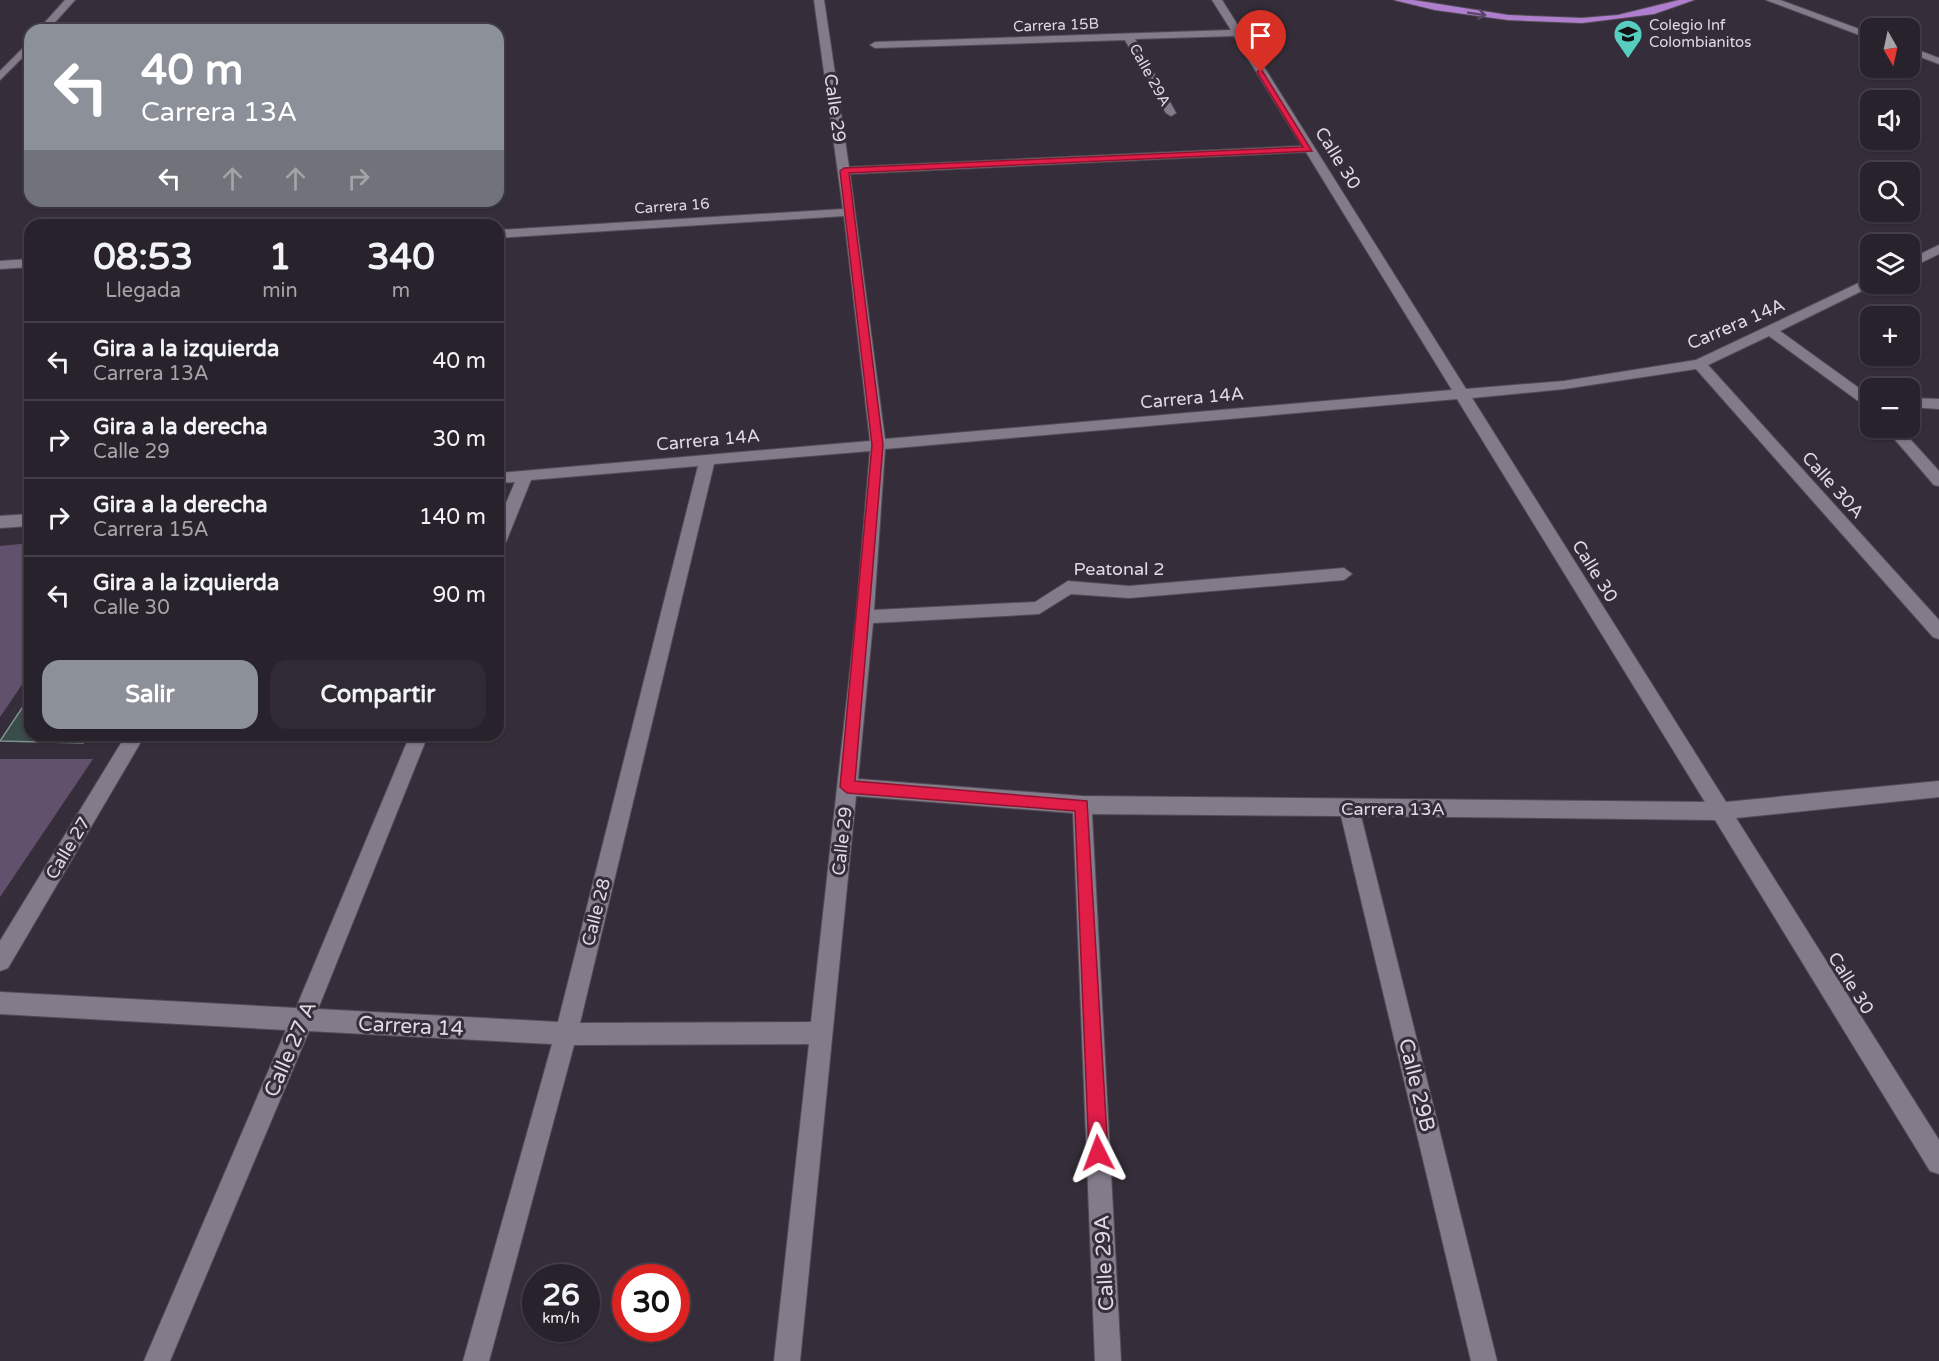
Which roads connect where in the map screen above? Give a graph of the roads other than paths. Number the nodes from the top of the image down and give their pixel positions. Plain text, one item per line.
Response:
1 (70, 0) edge
2 (819, 0) edge
3 (1217, 0) edge
4 (1399, 0) edge
5 (1689, 0) edge
6 (1771, 0) edge
7 (48, 24) edge
8 (1860, 32) edge
9 (1237, 33) junction
10 (1129, 38) junction
11 (875, 45) dead end
12 (24, 51) edge
13 (1920, 54) edge
14 (1939, 61) edge
15 (0, 77) edge
16 (1171, 113) dead end
17 (1309, 149) junction
18 (844, 171) junction
19 (849, 212) junction
20 (504, 234) edge
21 (1939, 249) edge
22 (1920, 259) edge
23 (24, 263) edge
24 (0, 265) edge
25 (1860, 288) edge
26 (1771, 332) junction
27 (1698, 364) junction
28 (1462, 394) junction
29 (1860, 396) edge
30 (1920, 404) edge
31 (1939, 404) edge
32 (1901, 438) edge
33 (878, 445) junction
34 (707, 460) junction
35 (525, 476) junction
36 (504, 478) edge
37 (1939, 481) edge
38 (24, 520) edge
39 (0, 522) edge
40 (504, 527) edge
41 (1344, 574) dead end
42 (865, 617) junction
43 (1939, 632) edge
44 (132, 741) edge
45 (417, 741) edge
46 (847, 787) junction
47 (1939, 789) edge
48 (1082, 806) junction
49 (1349, 808) junction
50 (1721, 811) junction
51 (0, 961) edge
52 (0, 1003) edge
53 (302, 1020) junction
54 (822, 1033) junction
55 (566, 1034) junction
56 (1939, 1162) edge
57 (157, 1361) edge
58 (476, 1361) edge
59 (787, 1361) edge
60 (1108, 1361) edge
61 (1484, 1361) edge

1 - 7 street
2 - 18 street, Calle 29
3 - 9 street, Calle 30
4 -> 5 highway
6 - 8 street
9 - 10 street, Carrera 15B
9 - 17 street, Calle 30
10 - 11 street, Carrera 15B
10 - 16 street, Calle 29A
12 - 15 street
13 - 14 street
17 - 18 street
17 - 28 street, Calle 30
18 - 19 street, Calle 29
19 - 20 street, Carrera 16
19 - 33 street, Calle 29
21 - 22 street
23 - 24 street
25 - 26 street, Carrera 14A
26 - 27 street, Carrera 14A
26 - 29 street
27 - 28 street, Carrera 14A
27 - 43 street, Calle 30A
28 - 33 street, Carrera 14A
28 - 50 street, Calle 30
30 - 31 street
32 - 37 street
33 - 34 street, Carrera 14A
33 - 42 street, Calle 29
34 - 35 street, Carrera 14A
34 - 55 street, Calle 28
35 - 36 street, Carrera 14A
35 - 40 street
38 - 39 street
41 - 42 street, Peatonal 2
42 - 46 street, Calle 29
44 - 51 street, Calle 27
45 - 53 street, Calle 27 A
46 - 48 street, Carrera 13A
46 - 54 street, Calle 29
47 - 50 street, Carrera 13A
48 - 49 street, Carrera 13A
48 - 60 street, Calle 29A
49 - 50 street, Carrera 13A
49 - 61 street, Calle 29B
50 - 56 street, Calle 30
52 - 53 street, Carrera 14
53 - 55 street, Carrera 14
53 - 57 street, Calle 27 A
54 - 55 street, Carrera 14
54 - 59 street, Calle 29
55 - 58 street, Calle 28

